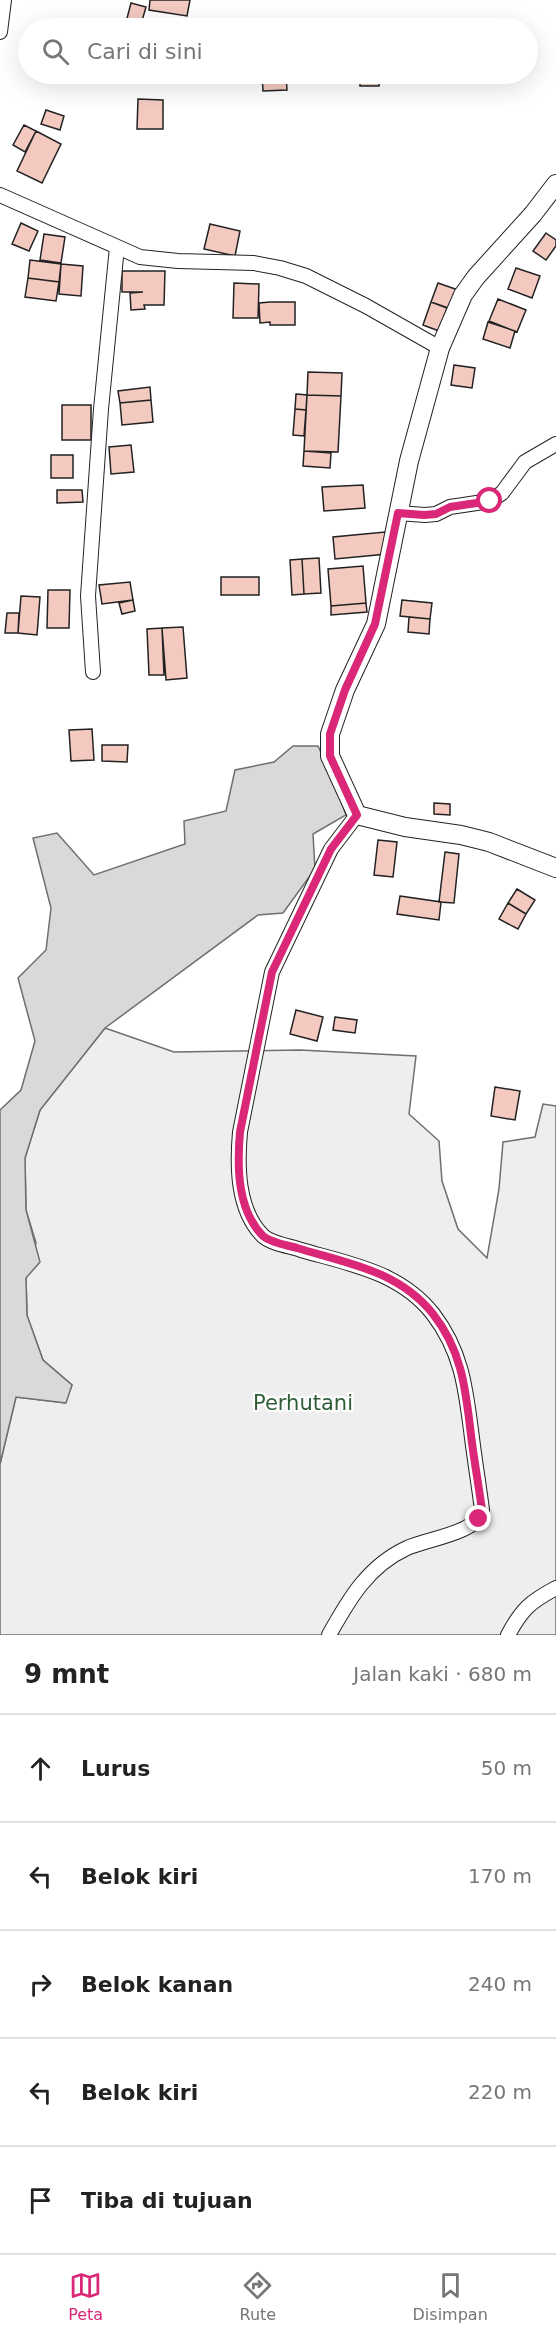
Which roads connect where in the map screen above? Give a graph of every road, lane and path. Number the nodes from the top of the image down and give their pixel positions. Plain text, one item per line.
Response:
1 (4, 0) edge
2 (0, 32) edge
3 (556, 184) edge
4 (0, 195) edge
5 (117, 247) junction
6 (440, 348) junction
7 (556, 444) edge
8 (398, 513) junction
9 (93, 672) dead end
10 (357, 815) junction
11 (556, 868) edge
12 (556, 1588) edge
13 (329, 1635) edge
14 (508, 1635) edge

1 - 2 street
3 - 6 main road
4 - 5 street
5 - 6 street
5 - 9 street
6 - 8 main road
7 - 8 street
8 - 10 main road
10 - 11 main road
10 - 13 street
12 - 14 street

